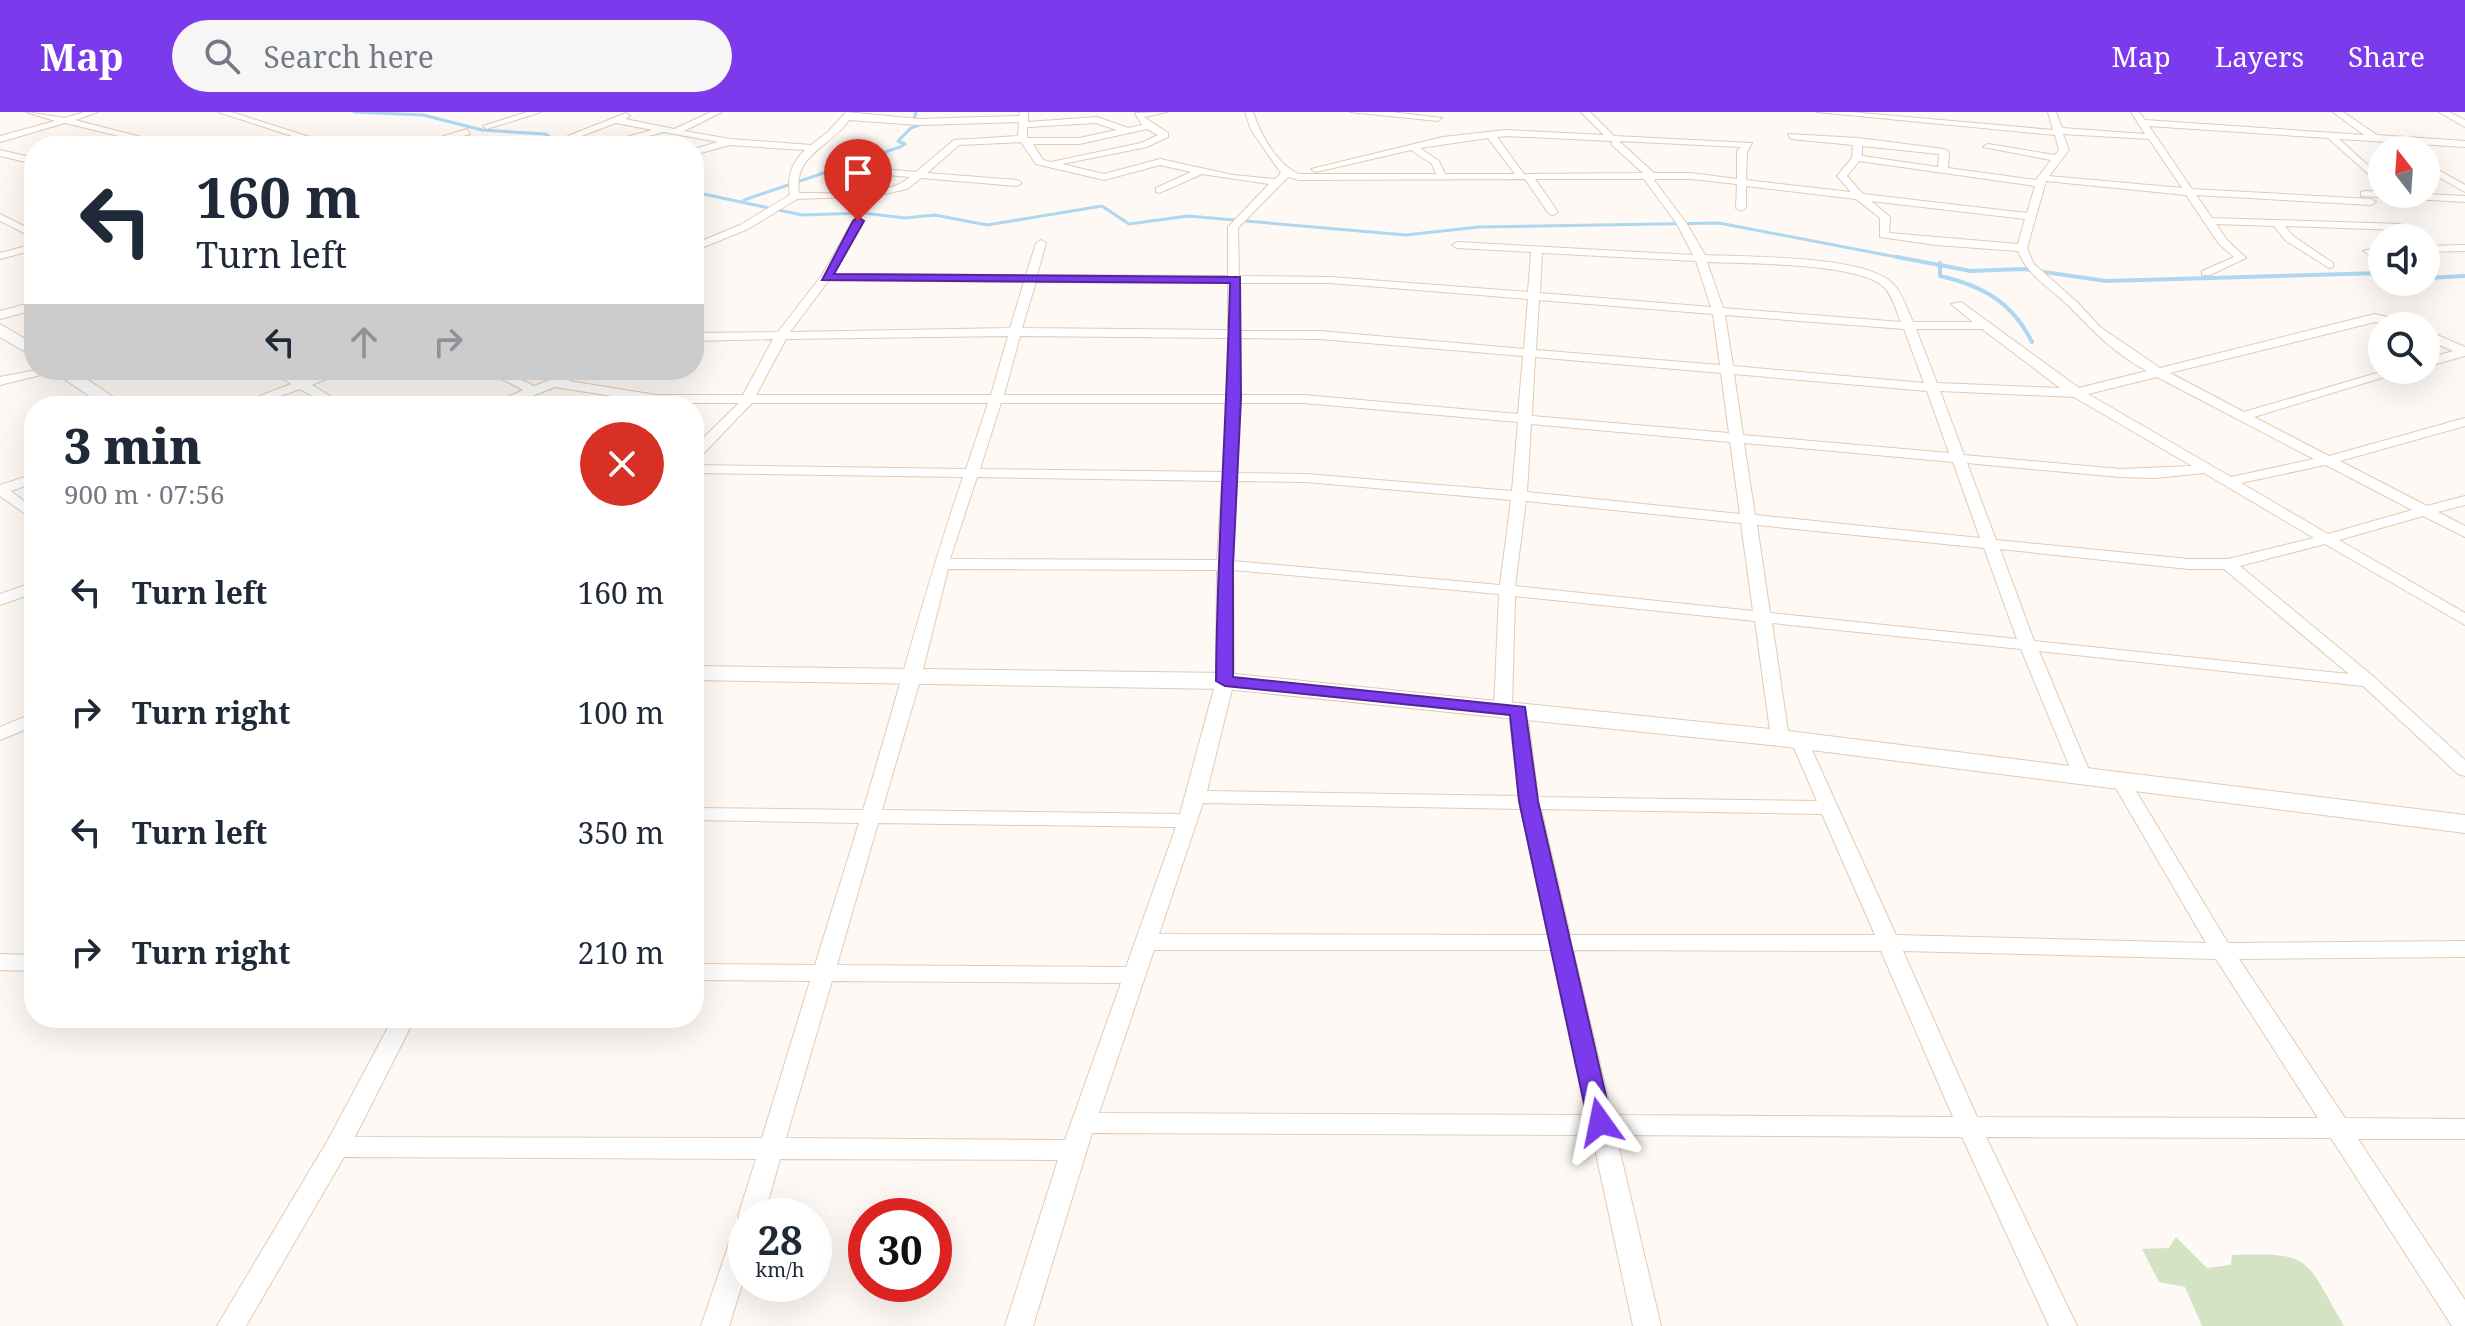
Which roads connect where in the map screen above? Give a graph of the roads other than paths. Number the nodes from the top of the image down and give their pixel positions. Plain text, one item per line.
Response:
1 (30, 112) edge
2 (94, 112) edge
3 (222, 112) edge
4 (537, 112) edge
5 (635, 112) edge
6 (718, 112) edge
7 (1163, 112) edge
8 (1249, 112) edge
9 (1354, 112) edge
10 (1585, 112) edge
11 (1821, 112) edge
12 (2052, 112) edge
13 (2123, 112) edge
14 (2136, 112) edge
15 (2328, 112) edge
16 (2337, 112) edge
17 (2443, 112) edge
18 (850, 114) edge
19 (1885, 114) edge
20 (1437, 115) edge
21 (1023, 119) edge
22 (65, 120) junction
23 (615, 120) junction
24 (2143, 123) junction
25 (2465, 124) edge
26 (487, 126) dead end
27 (1148, 126) junction
28 (667, 128) junction
29 (678, 130) junction
30 (1128, 130) junction
31 (467, 132) dead end
32 (2059, 132) junction
33 (1491, 135) junction
34 (2330, 135) junction
35 (130, 136) edge
36 (300, 136) edge
37 (453, 136) edge
38 (573, 136) dead end
39 (637, 136) edge
40 (1791, 136) dead end
41 (2372, 136) edge
42 (2154, 137) junction
43 (2368, 137) edge
44 (0, 139) edge
45 (1612, 139) junction
46 (1024, 140) junction
47 (1443, 140) junction
48 (1858, 141) junction
49 (730, 142) junction
50 (2440, 142) edge
51 (2465, 144) edge
52 (1413, 147) junction
53 (1988, 147) dead end
54 (813, 148) junction
55 (704, 149) edge
56 (0, 153) edge
57 (1857, 158) junction
58 (24, 159) edge
59 (2059, 159) junction
60 (1045, 165) junction
61 (1943, 168) junction
62 (849, 169) dead end
63 (2368, 170) edge
64 (1201, 171) junction
65 (1286, 173) junction
66 (2440, 174) edge
67 (916, 177) junction
68 (1442, 177) junction
69 (1525, 177) junction
70 (1650, 177) junction
71 (1741, 181) junction
72 (2041, 181) junction
73 (1277, 182) junction
74 (1017, 183) dead end
75 (2465, 189) edge
76 (1159, 190) dead end
77 (2188, 192) junction
78 (795, 196) junction
79 (1861, 198) junction
80 (2440, 198) edge
81 (2465, 199) edge
82 (2368, 202) edge
83 (1741, 208) dead end
84 (2378, 208) edge
85 (1553, 212) dead end
86 (0, 217) edge
87 (2032, 217) junction
88 (858, 221) dead end
89 (2212, 221) junction
90 (2277, 223) junction
91 (24, 230) edge
92 (1041, 243) dead end
93 (704, 244) edge
94 (1457, 245) dead end
95 (2022, 248) junction
96 (2465, 248) edge
97 (1537, 249) junction
98 (2440, 249) edge
99 (24, 250) edge
100 (0, 256) edge
101 (1703, 257) junction
102 (2329, 265) dead end
103 (2206, 273) dead end
104 (826, 277) junction
105 (1030, 278) junction
106 (1236, 279) junction
107 (1536, 296) junction
108 (1957, 304) dead end
109 (24, 309) edge
110 (1718, 309) junction
111 (0, 315) edge
112 (2368, 320) edge
113 (1984, 325) junction
114 (1909, 326) junction
115 (0, 329) edge
116 (1013, 332) junction
117 (783, 333) junction
118 (1235, 334) junction
119 (704, 337) edge
120 (2440, 340) edge
121 (24, 345) edge
122 (1531, 351) junction
123 (2465, 352) edge
124 (2440, 359) edge
125 (1725, 368) junction
126 (2159, 374) junction
127 (24, 376) edge
128 (74, 380) edge
129 (294, 380) edge
130 (313, 380) edge
131 (511, 380) edge
132 (561, 380) edge
133 (2368, 380) edge
134 (0, 381) edge
135 (554, 383) junction
136 (301, 384) junction
137 (1929, 387) junction
138 (534, 391) junction
139 (2076, 393) junction
140 (101, 396) edge
141 (268, 396) edge
142 (322, 396) edge
143 (521, 396) edge
144 (621, 396) edge
145 (750, 397) junction
146 (1234, 398) junction
147 (704, 399) edge
148 (996, 399) junction
149 (2240, 417) junction
150 (1525, 421) junction
151 (2465, 422) edge
152 (1737, 438) junction
153 (704, 445) edge
154 (1957, 458) junction
155 (2325, 461) junction
156 (704, 469) edge
157 (2206, 469) junction
158 (971, 472) junction
159 (1231, 476) junction
160 (24, 482) edge
161 (2227, 482) junction
162 (1, 490) edge
163 (1519, 496) junction
164 (2465, 500) edge
165 (24, 508) edge
166 (2425, 512) junction
167 (1747, 519) junction
168 (2465, 532) edge
169 (2322, 538) junction
170 (1990, 543) junction
171 (941, 564) junction
172 (2228, 564) junction
173 (1225, 565) junction
174 (1507, 590) junction
175 (24, 591) edge
176 (0, 600) edge
177 (1761, 618) junction
178 (2465, 620) edge
179 (2028, 646) junction
180 (704, 673) edge
181 (912, 677) junction
182 (1225, 681) junction
183 (2368, 681) junction
184 (1510, 710) junction
185 (24, 722) edge
186 (2, 727) edge
187 (1790, 740) junction
188 (2465, 770) edge
189 (2082, 775) junction
190 (2119, 778) junction
191 (1196, 797) junction
192 (1529, 801) junction
193 (1829, 808) junction
194 (704, 814) edge
195 (870, 819) junction
196 (1186, 821) junction
197 (2465, 824) edge
198 (1146, 942) junction
199 (1559, 942) junction
200 (1888, 943) junction
201 (2465, 949) edge
202 (2222, 951) junction
203 (0, 962) edge
204 (24, 963) edge
205 (704, 972) edge
206 (824, 973) junction
207 (1135, 975) junction
208 (399, 1028) edge
209 (1600, 1122) junction
210 (1084, 1123) junction
211 (1969, 1126) junction
212 (2465, 1129) edge
213 (2339, 1131) junction
214 (337, 1147) junction
215 (1074, 1150) junction
216 (772, 1151) junction
217 (757, 1198) edge
218 (728, 1287) edge
219 (2465, 1323) edge
220 (231, 1326) edge
221 (715, 1326) edge
222 (1019, 1326) edge
223 (1647, 1326) edge
224 (2063, 1326) edge

1 - 22 street
2 - 22 street
3 - 36 street
4 - 26 street
5 - 23 street
6 - 29 street
7 - 27 street
8 - 65 street
9 - 20 street
10 - 45 street
11 - 19 street
12 - 32 street
13 - 14 street
14 - 24 street
15 - 16 street
16 - 41 street
17 - 25 street
18 - 21 street
18 - 54 street
19 - 32 street
20 - 47 street
21 - 30 street
21 - 46 street
22 - 35 street
22 - 44 street
23 - 28 street
23 - 38 street
24 - 34 street
24 - 42 street
27 - 30 street
27 - 60 street
28 - 29 street
28 - 39 street
29 - 49 street
30 - 46 street
31 - 37 street
32 - 42 street
32 - 59 street
33 - 45 street
33 - 47 street
33 - 69 street
34 - 43 street
34 - 63 street
40 - 48 street
42 - 77 street
45 - 70 street
45 - 71 street
46 - 60 street
46 - 67 street
47 - 52 street
48 - 57 street
48 - 61 street
49 - 54 street
49 - 55 street
50 - 51 street
52 - 65 street
52 - 68 street
53 - 59 street
54 - 78 street
56 - 58 street
57 - 61 street
57 - 79 street
59 - 72 street
60 - 64 street
61 - 72 street
62 - 67 street
64 - 73 street
64 - 76 street
65 - 68 street
65 - 73 street
66 - 75 street
67 - 74 street
67 - 78 street
68 - 69 street
69 - 70 street
69 - 85 street
70 - 71 street
70 - 101 street
71 - 79 street
71 - 83 street
72 - 77 street
72 - 87 street
73 - 106 street
77 - 82 street
77 - 89 street
78 - 93 street
79 - 87 street
79 - 95 street
80 - 81 street
84 - 90 street
86 - 91 street
87 - 95 street
88 - 104 street
89 - 90 street
89 - 103 street
90 - 102 street
92 - 105 street
94 - 97 street
95 - 126 street
96 - 98 street
97 - 101 street
97 - 107 street
99 - 100 street
101 - 110 street
101 - 114 street
104 - 105 street
104 - 117 street
105 - 106 street
105 - 116 street
106 - 107 street
106 - 118 street
107 - 110 street
107 - 122 street
108 - 113 street
109 - 111 street
110 - 114 street
110 - 125 street
112 - 126 street
113 - 114 street
113 - 139 street
114 - 137 street
115 - 121 street
116 - 117 street
116 - 118 street
116 - 148 street
117 - 119 street
117 - 145 street
118 - 122 street
118 - 146 street
120 - 123 street
122 - 125 street
122 - 150 street
123 - 124 street
125 - 137 street
125 - 152 street
126 - 139 street
126 - 149 street
127 - 134 street
128 - 140 street
129 - 136 street
130 - 136 street
131 - 138 street
132 - 135 street
133 - 149 street
135 - 138 street
135 - 144 street
136 - 141 street
136 - 142 street
137 - 139 street
137 - 154 street
138 - 143 street
139 - 157 street
145 - 147 street
145 - 148 street
145 - 153 street
146 - 148 street
146 - 150 street
146 - 159 street
148 - 158 street
149 - 155 street
150 - 152 street
150 - 163 street
151 - 155 street
152 - 154 street
152 - 167 street
154 - 157 street
154 - 170 street
155 - 161 street
155 - 166 street
156 - 158 street
157 - 161 street
158 - 159 street
158 - 171 street
159 - 163 street
159 - 173 street
160 - 162 street
161 - 169 street
162 - 165 street
163 - 167 street
163 - 174 street
164 - 166 street
166 - 168 street
166 - 169 street
167 - 170 street
167 - 177 street
169 - 172 street
169 - 178 street
170 - 172 street
170 - 179 street
171 - 173 street
171 - 181 street
172 - 183 street
173 - 174 street
173 - 182 street
174 - 177 street
174 - 184 street
175 - 176 street
177 - 179 street
177 - 187 street
179 - 183 street
179 - 189 street
180 - 181 street
181 - 182 street
181 - 195 street
182 - 184 street
182 - 191 street
183 - 188 street
184 - 187 street
184 - 192 street
185 - 186 street
187 - 189 street
187 - 193 street
189 - 190 street
190 - 197 street
190 - 202 street
191 - 192 street
191 - 196 street
192 - 193 street
192 - 199 street
193 - 200 street
194 - 195 street
195 - 196 street
195 - 206 street
196 - 198 street
198 - 199 street
198 - 207 street
199 - 200 street
199 - 209 street
200 - 202 street
200 - 211 street
201 - 202 street
202 - 213 street
203 - 204 street
205 - 206 street
206 - 207 street
206 - 216 street
207 - 210 street
208 - 214 street
209 - 210 street
209 - 211 street
209 - 223 street
210 - 215 street
211 - 213 street
211 - 224 street
212 - 213 street
213 - 219 street
214 - 216 street
214 - 220 street
215 - 216 street
215 - 222 street
216 - 217 street
218 - 221 street

